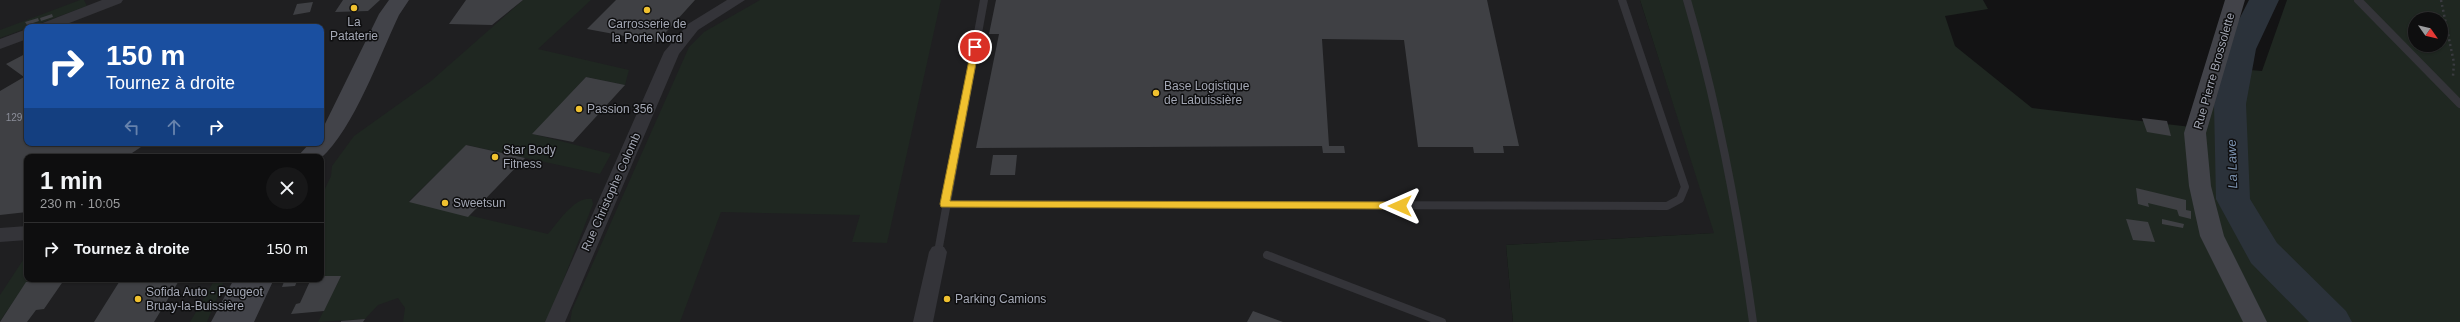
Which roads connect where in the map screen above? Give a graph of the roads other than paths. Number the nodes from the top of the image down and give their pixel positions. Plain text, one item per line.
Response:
1 (116, 0) edge
2 (399, 0) edge
3 (738, 0) edge
4 (984, 0) edge
5 (1622, 0) edge
6 (1687, 0) edge
7 (2235, 0) edge
8 (2358, 0) edge
9 (53, 24) edge
10 (24, 35) edge
11 (0, 44) edge
12 (2460, 104) edge
13 (323, 149) edge
14 (314, 154) edge
15 (945, 204) junction
16 (24, 233) edge
17 (0, 236) edge
18 (938, 252) joint
19 (1267, 256) dead end
20 (244, 282) edge
21 (261, 282) edge
22 (223, 322) edge
23 (242, 322) edge
24 (555, 322) edge
25 (923, 322) edge
26 (1442, 322) edge
27 (1754, 322) edge
28 (2255, 322) edge

1 - 9 street
2 - 13 street
3 - 24 street, Rue Christophe Colomb
4 - 15 lane
5 - 15 lane
6 - 27 lane
7 - 28 street, Rue Pierre Brossolette
8 - 12 lane
10 - 11 street
13 - 14 street
15 - 18 lane
16 - 17 street
18 - 25 street
19 - 26 lane
20 - 22 street
21 - 23 street

